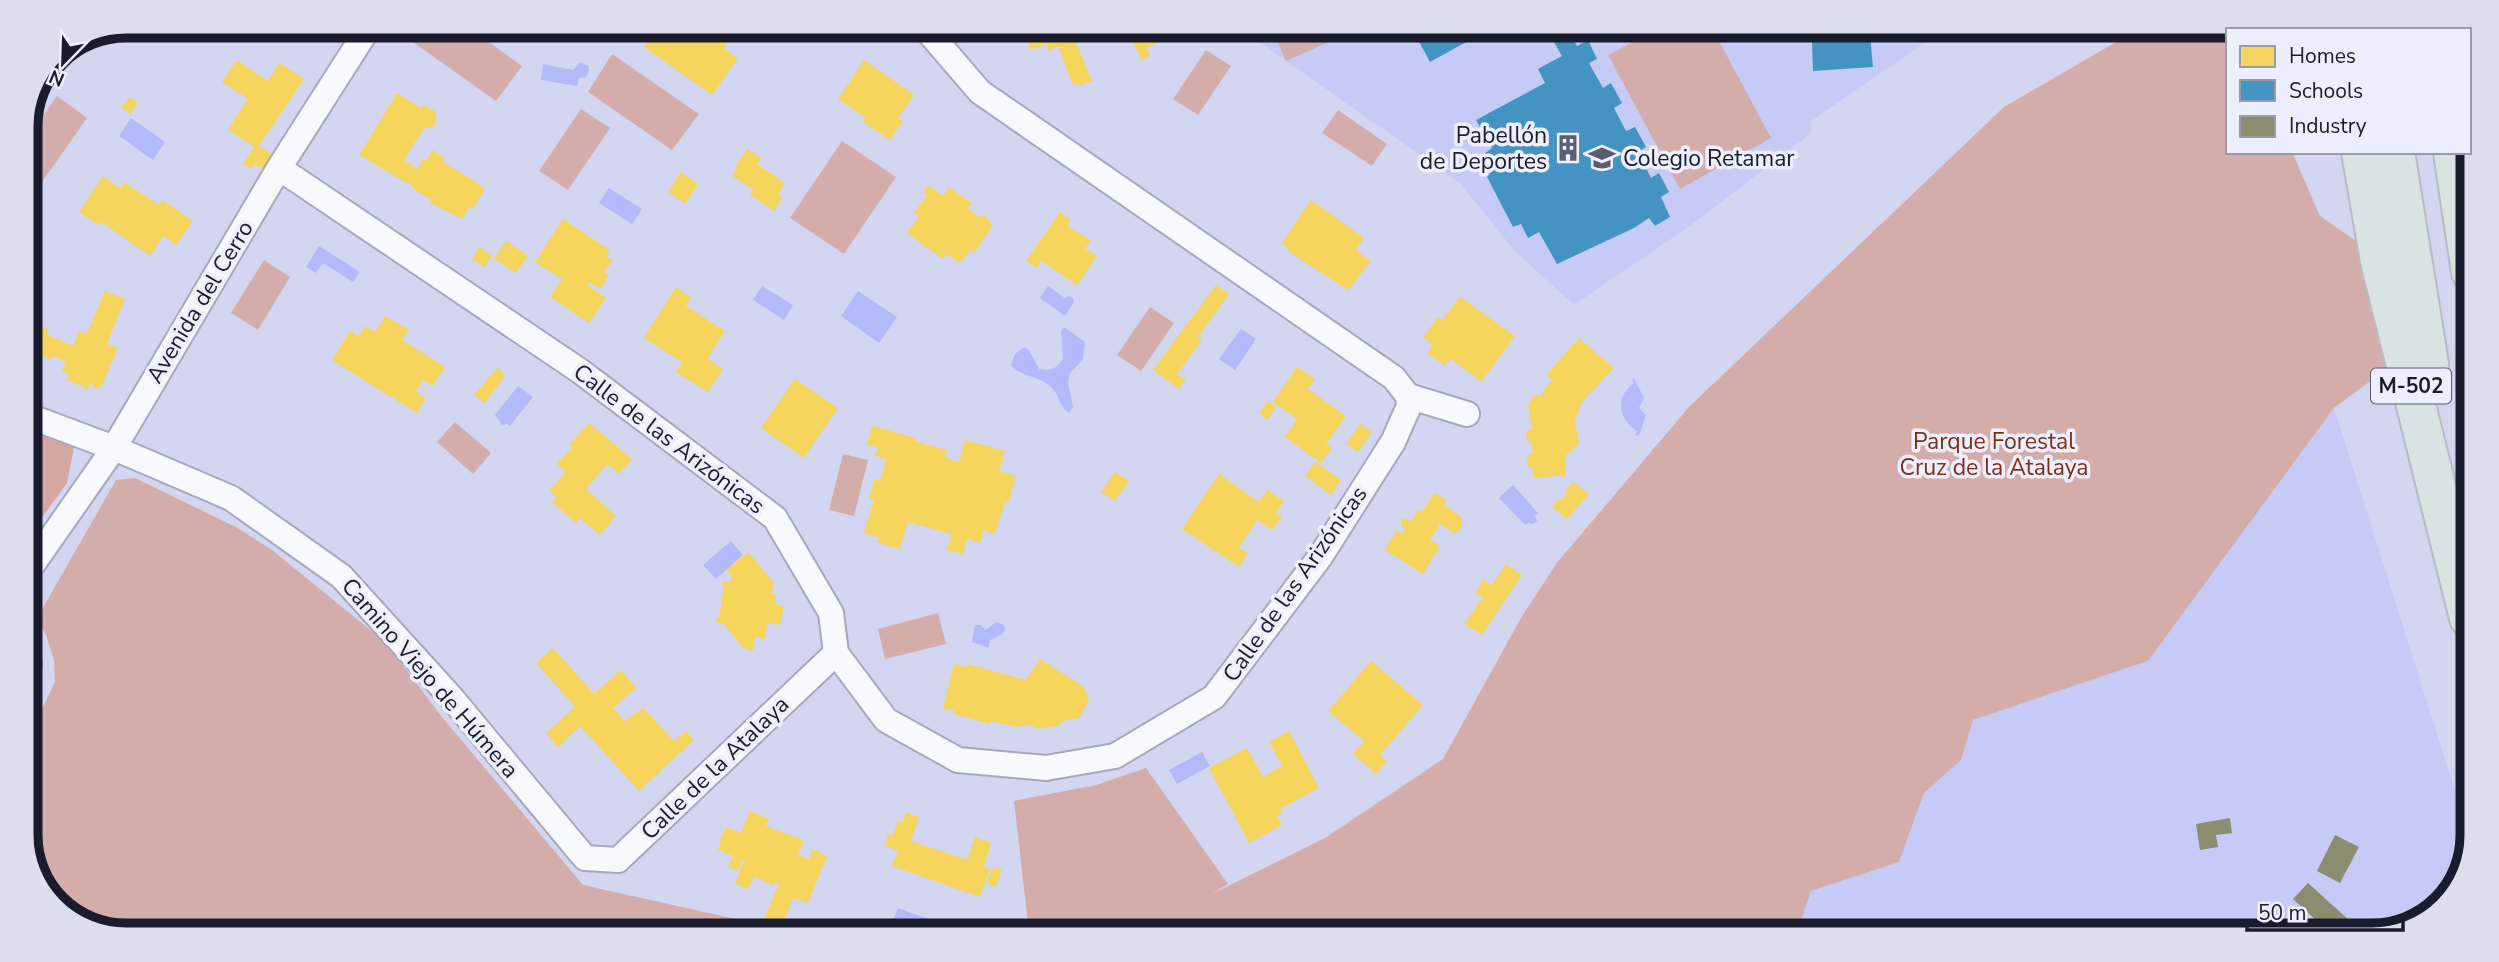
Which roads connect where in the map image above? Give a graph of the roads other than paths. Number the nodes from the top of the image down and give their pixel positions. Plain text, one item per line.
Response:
1 (362, 38) edge
2 (934, 38) edge
3 (2361, 154) edge
4 (2395, 154) edge
5 (2453, 154) edge
6 (279, 168) junction
7 (2460, 199) edge
8 (1408, 396) junction
9 (1467, 414) dead end
10 (38, 420) edge
11 (114, 448) junction
12 (2460, 552) edge
13 (39, 556) edge
14 (2460, 582) edge
15 (836, 653) junction
16 (585, 859) joint

1 - 6 street, Avenida del Cerro
2 - 8 street
3 - 14 highway, M-502
4 - 12 highway, M-502
5 - 7 highway
6 - 11 street, Avenida del Cerro
6 - 15 street, Calle de las Arizónicas
8 - 9 street
8 - 15 street, Calle de las Arizónicas
10 - 11 street, Camino Viejo de Húmera
11 - 13 street, Avenida del Cerro
11 - 16 street, Camino Viejo de Húmera
15 - 16 street, Calle de la Atalaya

